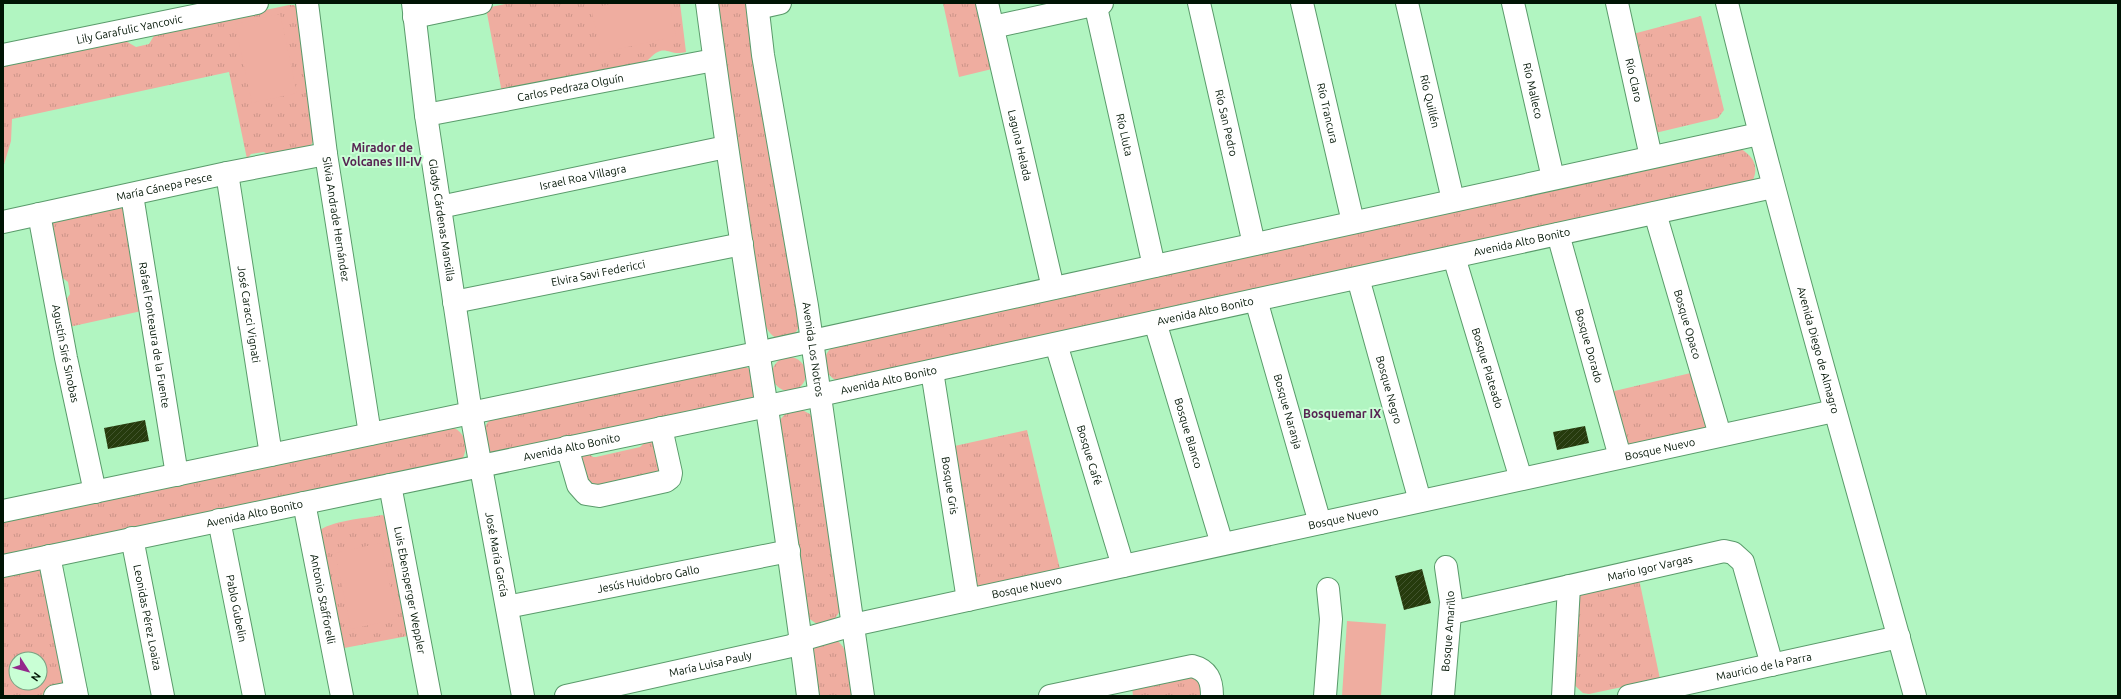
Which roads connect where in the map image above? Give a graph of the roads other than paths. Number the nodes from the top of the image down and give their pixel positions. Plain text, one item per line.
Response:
1 (256, 3) edge
2 (307, 3) edge
3 (481, 3) edge
4 (707, 3) edge
5 (780, 3) edge
6 (987, 3) edge
7 (1199, 3) edge
8 (1302, 3) edge
9 (1407, 3) edge
10 (1513, 3) edge
11 (1617, 3) edge
12 (1727, 3) edge
13 (1098, 4) edge
14 (757, 6) edge
15 (414, 10) edge
16 (993, 27) junction
17 (3, 56) edge
18 (714, 60) junction
19 (426, 115) junction
20 (1759, 134) junction
21 (726, 147) junction
22 (326, 154) junction
23 (1652, 157) junction
24 (227, 173) junction
25 (1553, 178) junction
26 (1773, 187) junction
27 (132, 195) junction
28 (1453, 200) junction
29 (440, 207) junction
30 (1655, 213) junction
31 (39, 214) junction
32 (3, 222) edge
33 (1354, 222) junction
34 (1558, 234) junction
35 (742, 244) junction
36 (1254, 244) junction
37 (1454, 257) junction
38 (1154, 266) junction
39 (1358, 278) junction
40 (1053, 288) junction
41 (1256, 300) junction
42 (454, 302) junction
43 (1155, 322) junction
44 (812, 341) junction
45 (1056, 344) junction
46 (757, 353) junction
47 (932, 371) junction
48 (820, 395) junction
49 (768, 406) junction
50 (1834, 411) junction
51 (471, 413) junction
52 (661, 428) junction
53 (370, 434) junction
54 (1720, 435) junction
55 (567, 447) junction
56 (271, 455) junction
57 (1620, 457) junction
58 (479, 466) junction
59 (176, 475) junction
60 (1521, 479) junction
61 (390, 485) junction
62 (95, 492) junction
63 (1420, 501) junction
64 (304, 503) junction
65 (3, 511) edge
66 (219, 520) junction
67 (1320, 523) junction
68 (132, 538) junction
69 (1222, 544) junction
70 (789, 551) junction
71 (49, 556) junction
72 (3, 566) edge
73 (1123, 566) junction
74 (1446, 567) dead end
75 (1569, 586) junction
76 (1328, 589) dead end
77 (968, 600) junction
78 (507, 607) junction
79 (1451, 613) junction
80 (853, 625) junction
81 (1899, 637) junction
82 (801, 642) junction
83 (1772, 665) junction
84 (76, 694) edge
85 (55, 696) edge
86 (163, 696) edge
87 (254, 696) edge
88 (342, 696) edge
89 (430, 696) edge
90 (523, 696) edge
91 (566, 696) edge
92 (808, 696) edge
93 (863, 696) edge
94 (1050, 696) edge
95 (1212, 696) edge
96 (1325, 696) edge
97 (1442, 696) edge
98 (1563, 696) edge
99 (1629, 696) edge
100 (1915, 696) edge

1 - 17 street, Lily Garafulic Yancovic
2 - 22 street, Silvia Andrade Hernández
3 - 15 street
4 - 18 street
5 - 14 street
6 - 16 street, Laguna Helada
7 - 36 street, Río San Pedro
8 - 33 street, Río Trancura
9 - 28 street, Río Quillén
10 - 25 street, Río Malleco
11 - 23 street, Río Claro
12 - 20 street, Avenida Diego de Almagro
13 - 16 street
13 - 38 street, Río Lluta
14 - 44 street, Avenida Los Notros
15 - 19 street, Gladys Cárdenas Mansilla
16 - 40 street, Laguna Helada
18 - 19 street, Carlos Pedraza Olguín
18 - 21 street
19 - 29 street, Gladys Cárdenas Mansilla
20 - 23 street
20 - 26 street, Avenida Diego de Almagro
21 - 29 street, Israel Roa Villagra
21 - 35 street
22 - 24 street, María Cánepa Pesce
22 - 53 street, Silvia Andrade Hernández
23 - 25 street
24 - 27 street, María Cánepa Pesce
24 - 56 street, José Caracci Vignati
25 - 28 street
26 - 30 street, Avenida Alto Bonito
26 - 50 street, Avenida Diego de Almagro
27 - 31 street, María Cánepa Pesce
27 - 59 street, Rafael Fonteaura de la Fuente
28 - 33 street
29 - 42 street, Gladys Cárdenas Mansilla
30 - 34 street, Avenida Alto Bonito
30 - 54 street, Bosque Opaco
31 - 32 street, María Cánepa Pesce
31 - 62 street, Agustín Siré Sinobas
33 - 36 street
34 - 37 street, Avenida Alto Bonito
34 - 57 street, Bosque Dorado
35 - 42 street, Elvira Savi Federicci
35 - 46 street
36 - 38 street
37 - 39 street, Avenida Alto Bonito
37 - 60 street, Bosque Plateado
38 - 40 street
39 - 41 street, Avenida Alto Bonito
39 - 63 street, Bosque Negro
40 - 44 street
41 - 43 street, Avenida Alto Bonito
41 - 67 street, Bosque Naranja
42 - 51 street, Gladys Cárdenas Mansilla
43 - 45 street, Avenida Alto Bonito
43 - 69 street, Bosque Blanco
44 - 46 street
44 - 48 street, Avenida Los Notros
45 - 47 street, Avenida Alto Bonito
45 - 73 street, Bosque Café
46 - 49 street
46 - 51 street
47 - 48 street, Avenida Alto Bonito
47 - 77 street, Bosque Gris
48 - 49 street, Avenida Alto Bonito
48 - 80 street, Avenida Los Notros
49 - 52 street, Avenida Alto Bonito
49 - 70 street
50 - 54 street, Bosque Nuevo
50 - 81 street, Avenida Diego de Almagro
51 - 53 street
51 - 58 street, José María García
52 - 55 street, Avenida Alto Bonito
52 - 55 street
53 - 56 street
54 - 57 street, Bosque Nuevo
55 - 58 street, Avenida Alto Bonito
56 - 59 street
57 - 60 street, Bosque Nuevo
58 - 61 street, Avenida Alto Bonito
58 - 78 street, José María García
59 - 62 street
60 - 63 street, Bosque Nuevo
61 - 64 street, Avenida Alto Bonito
61 - 89 street, Luis Ebensperger Weppler
62 - 65 street
63 - 67 street, Bosque Nuevo
64 - 66 street, Avenida Alto Bonito
64 - 88 street, Antonio Stafforelli
66 - 68 street, Avenida Alto Bonito
66 - 87 street, Pablo Gubelin
67 - 69 street, Bosque Nuevo
68 - 71 street, Avenida Alto Bonito
68 - 86 street, Leonidas Pérez Loaiza
69 - 73 street, Bosque Nuevo
70 - 78 street, Jesús Huidobro Gallo
70 - 82 street
71 - 72 street, Avenida Alto Bonito
71 - 84 street
73 - 77 street, Bosque Nuevo
74 - 79 street, Bosque Amarillo
75 - 79 street, Mario Igor Vargas
75 - 83 street, Mario Igor Vargas
75 - 98 street
76 - 96 street
77 - 80 street, Bosque Nuevo
78 - 90 street, José María García
79 - 97 street, Bosque Amarillo
80 - 82 street, María Luisa Pauly
80 - 93 street, Avenida Los Notros
81 - 83 street, Mauricio de la Parra
81 - 100 street, Avenida Diego de Almagro
82 - 91 street, María Luisa Pauly
82 - 92 street
83 - 99 street, Mauricio de la Parra
84 - 85 street
94 - 95 street

